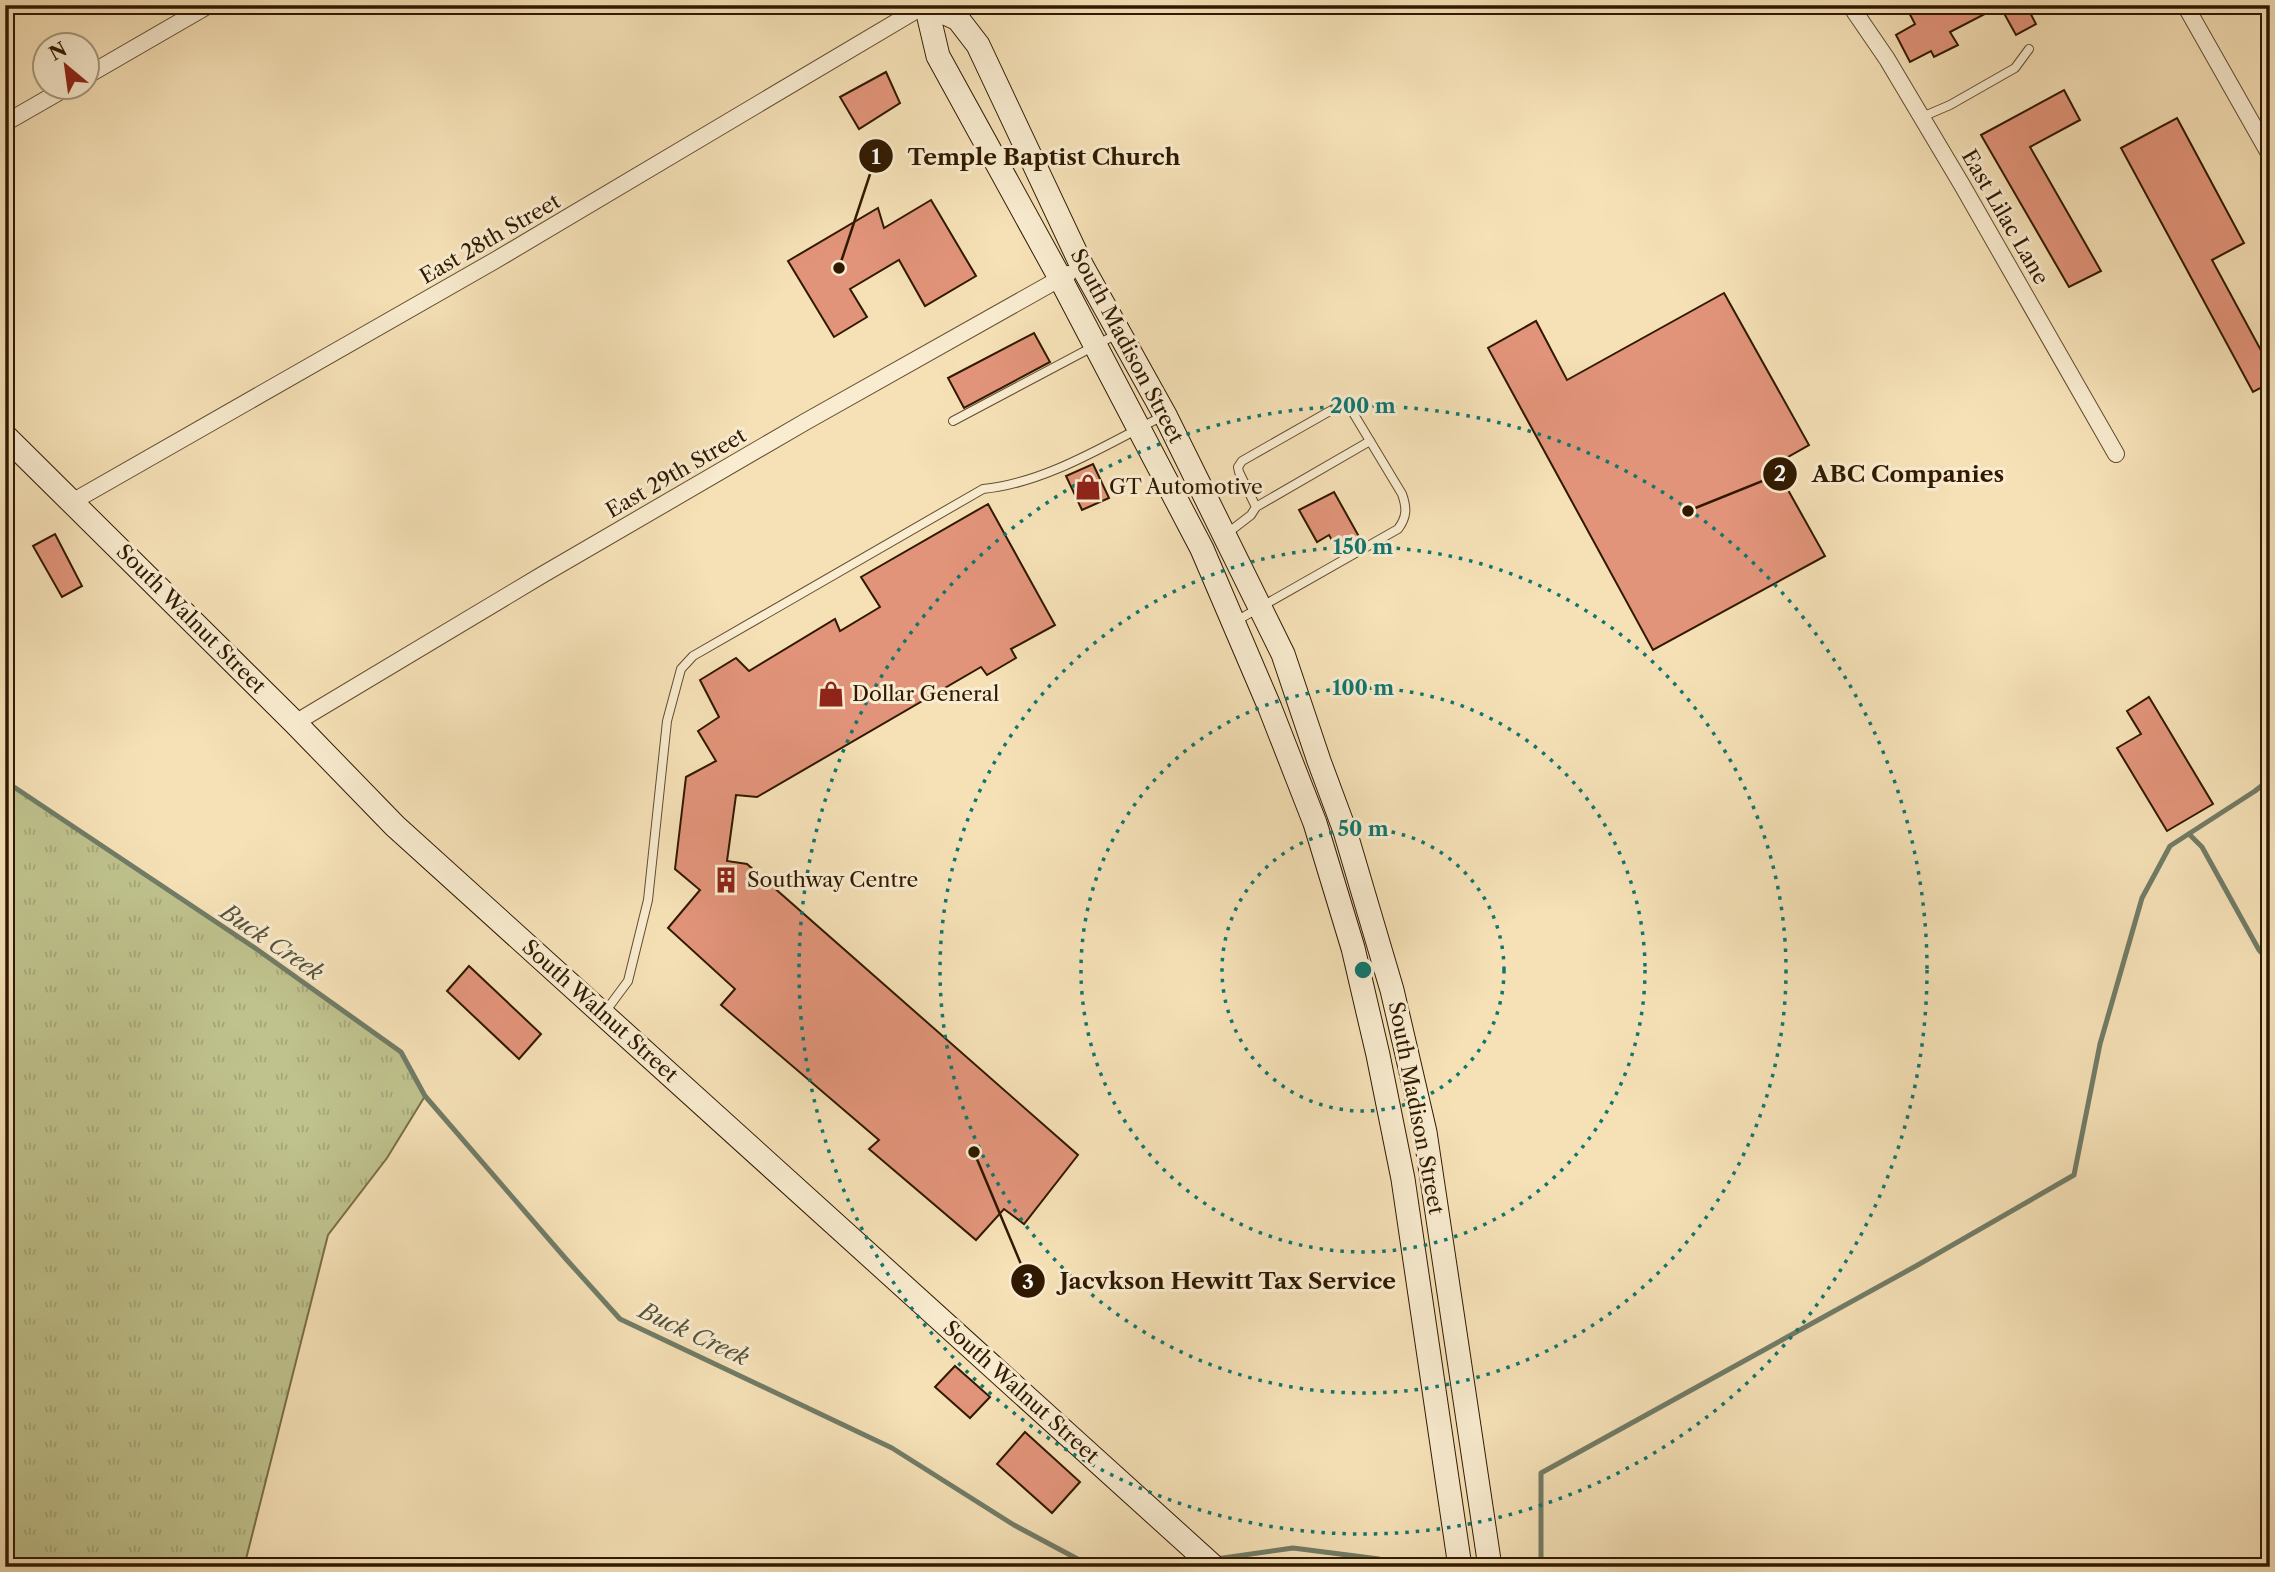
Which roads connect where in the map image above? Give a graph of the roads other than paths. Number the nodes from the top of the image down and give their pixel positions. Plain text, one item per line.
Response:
1 (209, 5) edge
2 (926, 5) edge
3 (1850, 5) edge
4 (2185, 5) edge
5 (2029, 49) dead end
6 (102, 67) edge
7 (42, 102) edge
8 (1922, 117) junction
9 (5, 123) edge
10 (2270, 155) edge
11 (1082, 266) junction
12 (1060, 278) junction
13 (1119, 332) junction
14 (1095, 346) junction
15 (1165, 415) junction
16 (953, 421) dead end
17 (1138, 428) junction
18 (5, 436) edge
19 (1370, 441) junction
20 (2116, 454) dead end
21 (72, 502) junction
22 (1256, 507) junction
23 (1224, 535) junction
24 (1261, 607) junction
25 (1233, 622) junction
26 (295, 723) junction
27 (603, 1014) junction
28 (1214, 1567) edge
29 (1460, 1567) edge
30 (1490, 1567) edge

1 - 6 street
2 - 11 main road, South Madison Street
2 - 12 main road, South Madison Street
2 - 21 street, East 28th Street
3 - 8 street, East Lilac Lane
4 - 10 street
5 - 8 lane
7 - 9 street
8 - 20 street, East Lilac Lane
11 - 12 street, East 29th Street
11 - 13 main road, South Madison Street
12 - 14 main road, South Madison Street
12 - 26 street, East 29th Street
13 - 14 lane
13 - 15 main road, South Madison Street
14 - 16 lane
14 - 17 main road, South Madison Street
15 - 17 lane
15 - 23 main road, South Madison Street
17 - 25 main road, South Madison Street
17 - 27 lane
18 - 21 main road, South Walnut Street
19 - 22 lane
19 - 22 lane
19 - 24 lane
21 - 26 main road, South Walnut Street
22 - 23 lane
23 - 24 main road, South Madison Street
24 - 25 lane
24 - 30 main road, South Madison Street
25 - 29 main road, South Madison Street
26 - 27 main road, South Walnut Street
27 - 28 main road, South Walnut Street

